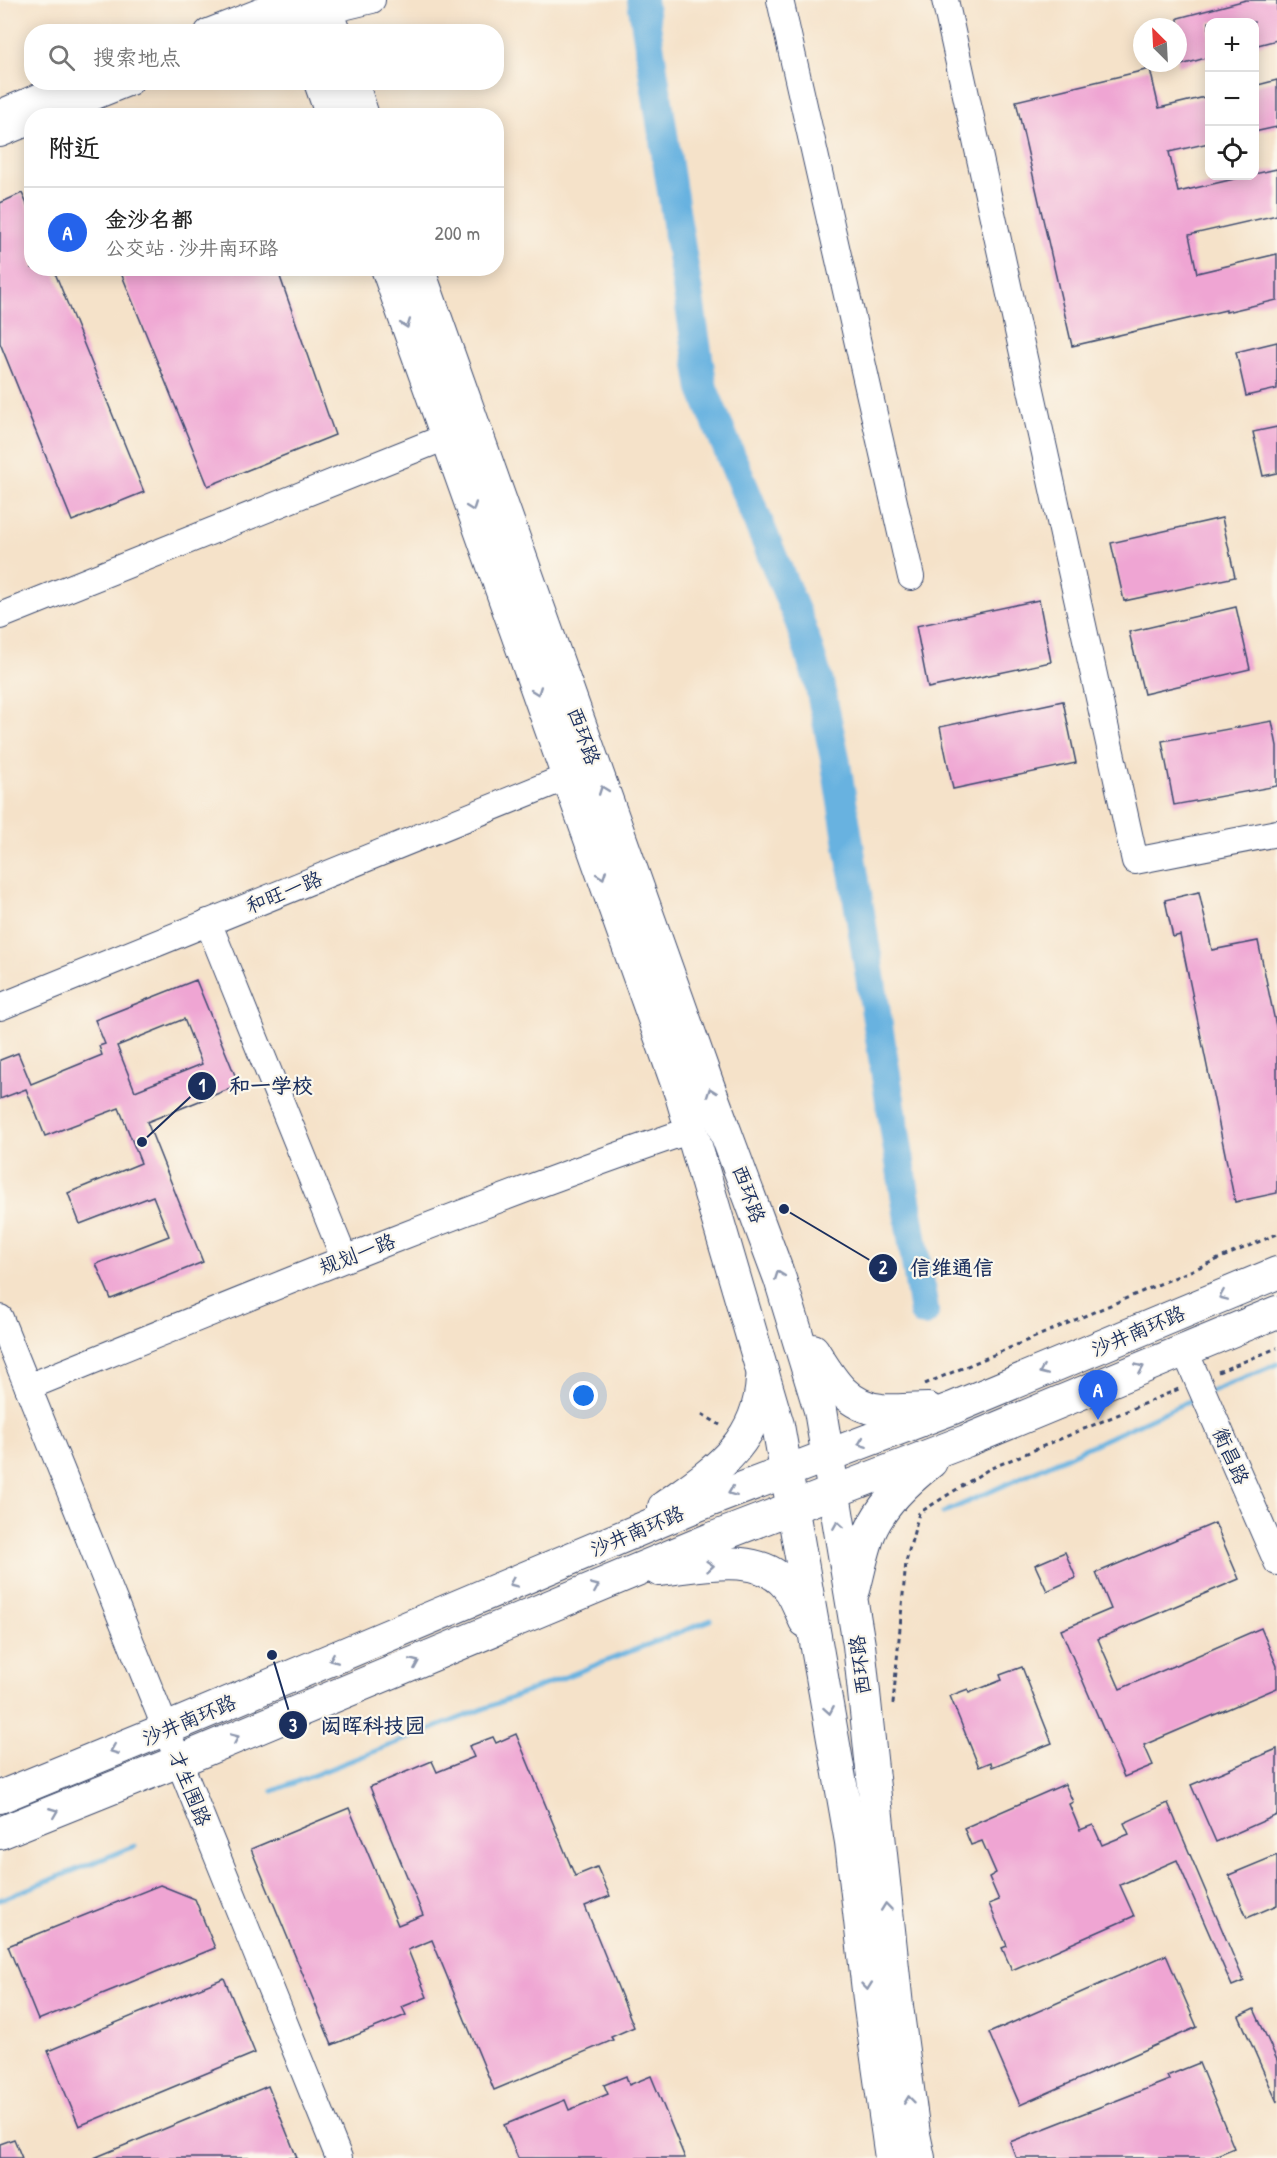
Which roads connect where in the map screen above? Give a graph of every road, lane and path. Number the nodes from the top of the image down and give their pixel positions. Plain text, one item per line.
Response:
1 (372, 0) edge
2 (780, 0) edge
3 (945, 0) edge
4 (309, 13) edge
5 (251, 24) edge
6 (282, 24) edge
7 (54, 90) edge
8 (110, 90) edge
9 (323, 90) edge
10 (355, 90) edge
11 (66, 108) edge
12 (329, 108) edge
13 (360, 108) edge
14 (0, 112) edge
15 (24, 125) edge
16 (0, 134) edge
17 (390, 276) edge
18 (421, 276) edge
19 (446, 437) junction
20 (911, 577) dead end
21 (0, 616) edge
22 (567, 777) junction
23 (1277, 833) edge
24 (208, 922) junction
25 (0, 1007) edge
26 (691, 1130) junction
27 (1277, 1234) edge
28 (344, 1258) junction
29 (1277, 1273) edge
30 (1277, 1312) edge
31 (0, 1318) edge
32 (795, 1322) junction
33 (1277, 1348) edge
34 (1184, 1349) junction
35 (762, 1372) junction
36 (1198, 1381) junction
37 (920, 1386) dead end
38 (28, 1388) junction
39 (953, 1408) junction
40 (702, 1414) dead end
41 (720, 1425) dead end
42 (966, 1442) junction
43 (827, 1456) junction
44 (786, 1472) junction
45 (833, 1492) junction
46 (793, 1508) junction
47 (620, 1538) junction
48 (1277, 1562) edge
49 (630, 1572) junction
50 (851, 1600) junction
51 (819, 1652) junction
52 (893, 1704) dead end
53 (166, 1730) junction
54 (179, 1761) junction
55 (0, 1797) edge
56 (0, 1833) edge
57 (339, 2158) edge
58 (891, 2158) edge
59 (919, 2158) edge

1 - 4 street
2 - 20 street
3 - 23 street
4 - 5 street
4 - 6 street
7 - 14 street
8 - 11 street
9 - 12 main road
10 - 13 main road
15 - 16 street
17 -> 19 main road, 西环路
32 -> 18 main road, 西环路
19 - 21 street
19 -> 22 main road, 西环路
22 - 24 street, 和旺一路
22 -> 26 main road, 西环路
24 - 25 street, 和旺一路
24 - 28 street
26 - 28 street, 规划一路
26 - 35 main road, 西环路
27 - 37 path
28 - 38 street, 规划一路
29 -> 39 main road, 沙井南环路
30 - 34 main road, 沙井南环路
31 - 38 street, 才生围路
32 - 39 main road
32 - 43 main road, 西环路
33 - 36 path
34 - 36 street, 衡昌路
42 -> 34 main road, 沙井南环路
35 - 44 main road, 西环路
35 - 47 main road
36 - 48 street, 衡昌路
36 - 52 path
38 - 53 street, 才生围路
39 -> 43 main road, 沙井南环路
40 - 41 path
42 - 45 main road, 沙井南环路
42 - 50 main road
43 - 44 main road, 沙井南环路
43 - 45 main road, 西环路
44 - 46 main road, 西环路
44 -> 47 main road, 沙井南环路
45 - 46 main road, 沙井南环路
50 -> 45 main road, 西环路
46 - 49 main road, 沙井南环路
46 - 51 main road, 西环路
47 -> 53 main road, 沙井南环路
49 -> 51 main road
54 -> 49 main road, 沙井南环路
59 -> 50 main road, 西环路
51 -> 58 main road, 西环路
53 - 54 street, 才生围路
53 -> 55 main road, 沙井南环路
56 -> 54 main road, 沙井南环路
54 - 57 street, 才生围路

